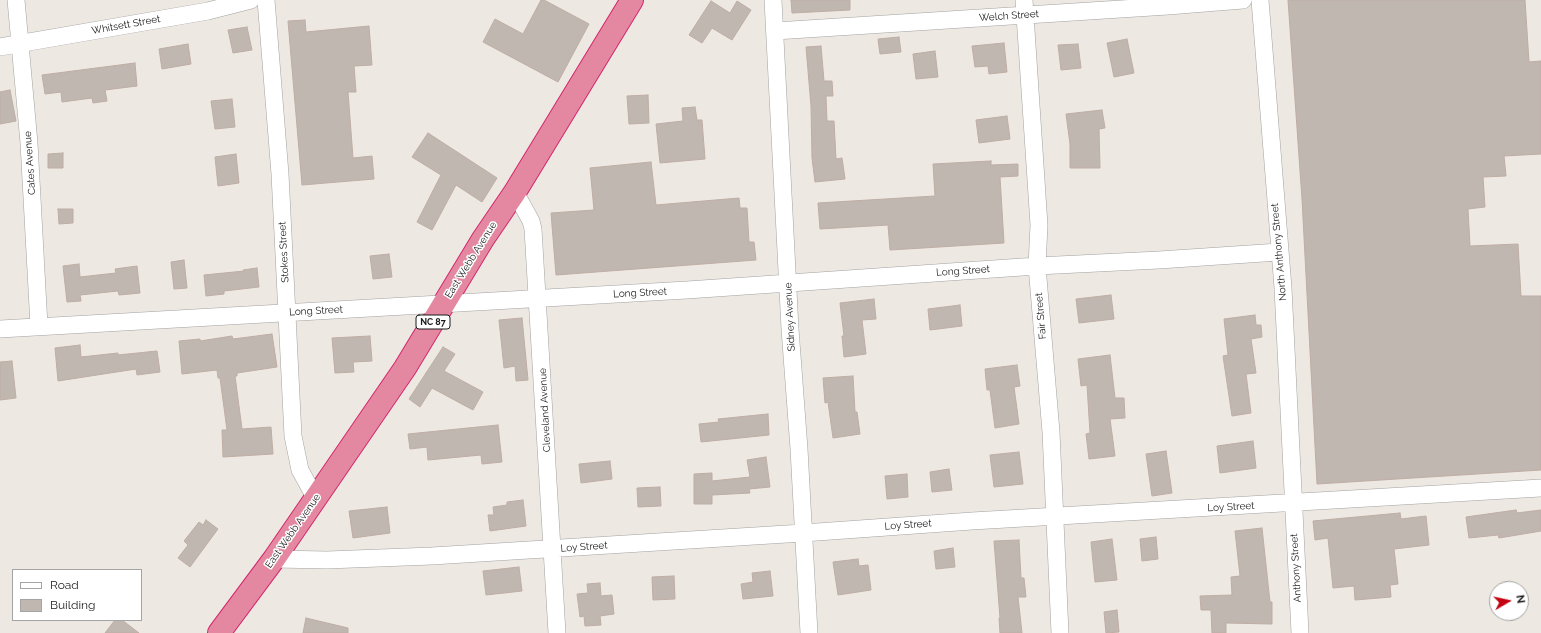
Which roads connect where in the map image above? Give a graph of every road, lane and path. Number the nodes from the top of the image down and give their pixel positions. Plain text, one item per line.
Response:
1 (16, 0) edge
2 (251, 0) edge
3 (266, 0) edge
4 (632, 0) edge
5 (773, 0) edge
6 (1243, 0) edge
7 (1260, 0) edge
8 (1024, 7) edge
9 (775, 31) junction
10 (20, 43) junction
11 (0, 47) edge
12 (515, 192) junction
13 (1279, 252) junction
14 (1036, 266) junction
15 (788, 284) junction
16 (538, 299) junction
17 (445, 303) junction
18 (287, 313) junction
19 (39, 326) junction
20 (0, 329) edge
21 (1541, 488) edge
22 (316, 499) junction
23 (1294, 504) junction
24 (1054, 517) junction
25 (803, 533) junction
26 (553, 549) junction
27 (274, 559) junction
28 (219, 633) edge
29 (557, 633) edge
30 (808, 633) edge
31 (1060, 633) edge
32 (1300, 633) edge

1 - 10 street, Cates Avenue
2 - 10 street, Whitsett Street
3 - 18 street, Stokes Street
4 - 12 highway, East Webb Avenue / NC 87
5 - 9 street, Sidney Avenue
6 - 8 street, Welch Street
7 - 13 street, North Anthony Street
8 - 9 street, Welch Street
8 - 14 street, Fair Street
9 - 15 street, Sidney Avenue
10 - 11 street, Whitsett Street
10 - 19 street, Cates Avenue
12 - 16 street, Cleveland Avenue
12 - 17 highway, East Webb Avenue / NC 87
13 - 14 street, Long Street
13 - 23 street, North Anthony Street
14 - 15 street, Long Street
14 - 24 street, Fair Street
15 - 16 street, Long Street
15 - 25 street, Sidney Avenue
16 - 17 street, Long Street
16 - 26 street, Cleveland Avenue
17 - 18 street, Long Street
17 - 22 highway, East Webb Avenue / NC 87
18 - 19 street, Long Street
18 - 22 street, Stokes Street
19 - 20 street, Long Street
21 - 23 street, Loy Street
22 - 27 highway, East Webb Avenue / NC 87
23 - 24 street, Loy Street
23 - 32 street, Anthony Street
24 - 25 street, Loy Street
24 - 31 street, Fair Street
25 - 26 street, Loy Street
25 - 30 street, Sidney Avenue
26 - 27 street, Loy Street
26 - 29 street, Cleveland Avenue
27 - 28 highway, East Webb Avenue / NC 87

